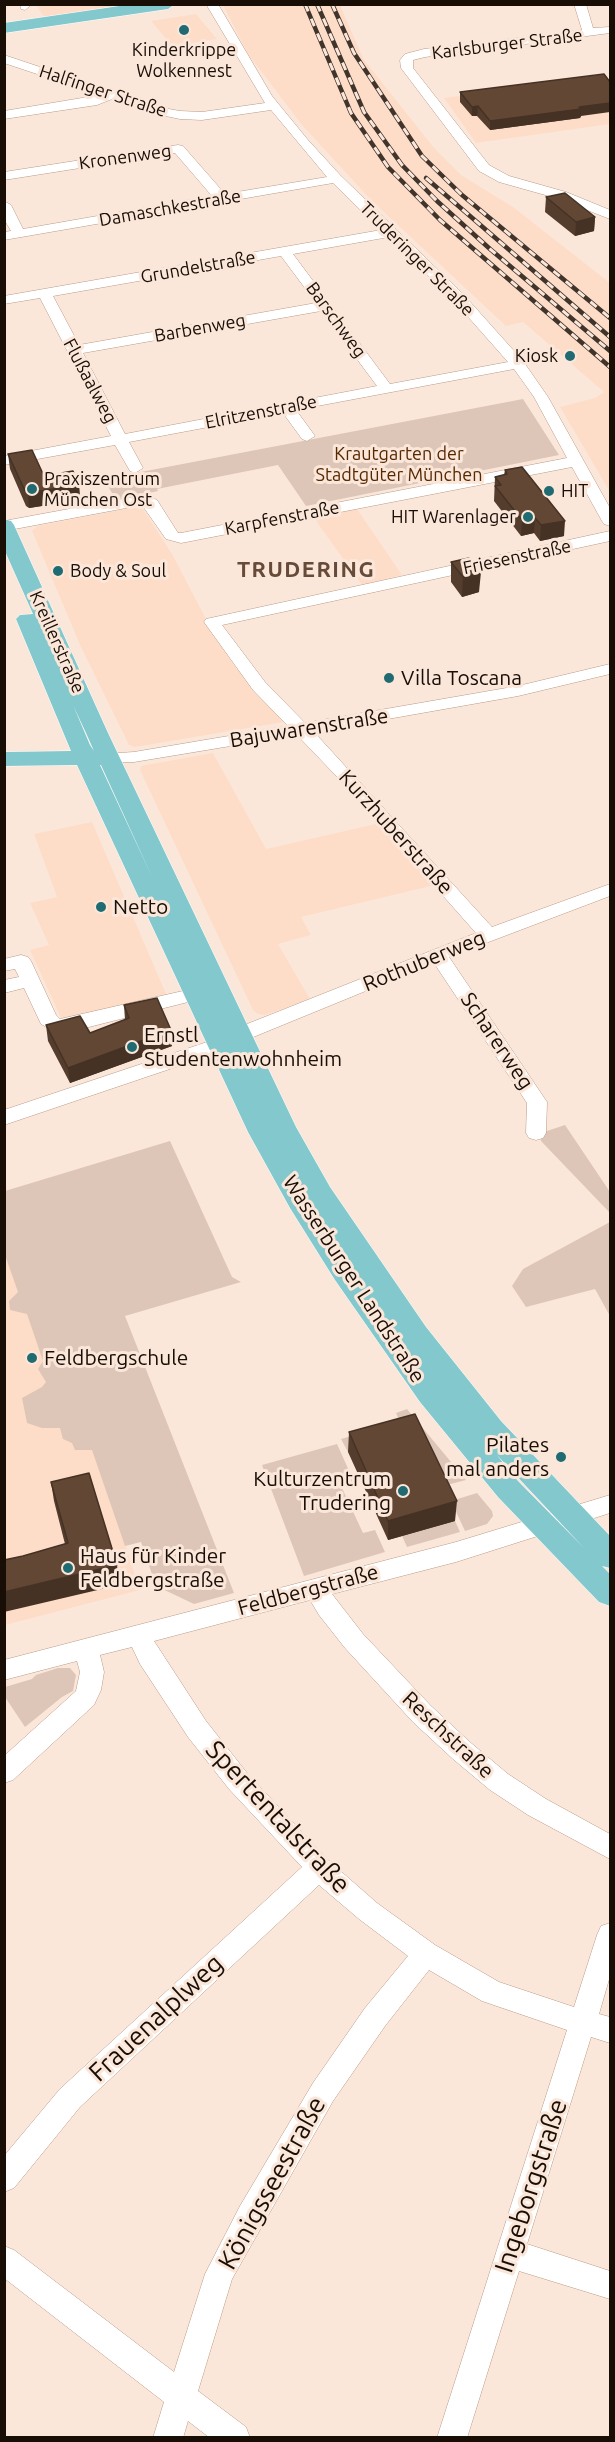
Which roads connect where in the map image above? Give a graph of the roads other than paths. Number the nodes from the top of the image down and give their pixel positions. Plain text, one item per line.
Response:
1 (168, 4) edge
2 (212, 4) edge
3 (579, 4) edge
4 (132, 10) junction
5 (4, 28) edge
6 (610, 30) edge
7 (590, 34) junction
8 (4, 35) edge
9 (4, 59) edge
10 (112, 95) junction
11 (273, 106) junction
12 (4, 115) edge
13 (4, 176) edge
14 (336, 179) junction
15 (222, 200) junction
16 (4, 205) edge
17 (610, 215) edge
18 (390, 233) junction
19 (19, 234) junction
20 (4, 236) edge
21 (285, 252) junction
22 (45, 294) junction
23 (4, 300) edge
24 (325, 306) junction
25 (74, 350) junction
26 (518, 364) junction
27 (386, 388) junction
28 (286, 407) junction
29 (307, 436) dead end
30 (121, 439) junction
31 (4, 460) edge
32 (577, 461) junction
33 (135, 468) dead end
34 (610, 521) edge
35 (5, 526) edge
36 (610, 536) edge
37 (4, 565) edge
38 (212, 622) joint
39 (610, 669) edge
40 (301, 730) junction
41 (4, 759) edge
42 (98, 759) junction
43 (610, 890) edge
44 (489, 935) junction
45 (438, 954) junction
46 (4, 965) edge
47 (31, 980) junction
48 (4, 987) edge
49 (196, 994) junction
50 (229, 1040) junction
51 (4, 1118) edge
52 (536, 1133) dead end
53 (610, 1504) edge
54 (572, 1516) junction
55 (542, 1525) junction
56 (610, 1556) edge
57 (316, 1588) junction
58 (610, 1593) edge
59 (139, 1635) junction
60 (86, 1648) junction
61 (4, 1670) edge
62 (4, 1772) edge
63 (610, 1847) edge
64 (319, 1868) junction
65 (610, 1935) edge
66 (426, 1954) junction
67 (583, 2023) junction
68 (610, 2030) edge
69 (4, 2178) edge
70 (509, 2253) junction
71 (4, 2260) edge
72 (610, 2285) edge
73 (182, 2396) junction
74 (168, 2438) edge
75 (235, 2438) edge
76 (452, 2438) edge

1 - 4 main road
2 - 11 street, Truderinger Straße
3 - 7 street
4 - 5 main road
4 - 8 main road
6 - 7 street, Karlsburger Straße
7 - 17 street, Karlsburger Straße
9 - 10 street, Halfinger Straße
10 - 11 street, Halfinger Straße
10 - 12 street
11 - 14 street, Truderinger Straße
13 - 15 street, Kronenweg
14 - 15 street, Damaschkestraße
14 - 18 street, Truderinger Straße
15 - 19 street, Damaschkestraße
16 - 19 street
18 - 21 street, Grundelstraße
18 - 26 street, Truderinger Straße
19 - 20 street, Damaschkestraße
21 - 22 street, Grundelstraße
21 - 24 street, Barschweg
22 - 23 street, Grundelstraße
22 - 25 street, Flußaalweg
24 - 25 street, Barbenweg
24 - 27 street, Barschweg
25 - 30 street, Flußaalweg
26 - 27 street, Elritzenstraße
26 - 32 street, Truderinger Straße
27 - 28 street, Elritzenstraße
28 - 29 street
28 - 30 street, Elritzenstraße
30 - 31 street, Elritzenstraße
30 - 33 street, Flußaalweg
32 - 34 street, Truderinger Straße
32 - 35 street, Karpfenstraße
35 - 42 main road, Kreillerstraße
36 - 38 street, Friesenstraße
37 - 42 main road, Kreillerstraße
38 - 40 street, Kurzhuberstraße
39 - 40 street, Bajuwarenstraße
40 - 42 street, Bajuwarenstraße
40 - 44 street, Kurzhuberstraße
41 - 42 main road, Bajuwarenstraße
42 - 49 main road, Wasserburger Landstraße
42 - 50 main road, Wasserburger Landstraße
43 - 44 street, Rothuberweg
44 - 45 street, Rothuberweg
45 - 50 street, Rothuberweg
45 - 52 street, Scharerweg
46 - 47 street
47 - 48 street
47 - 49 street
49 - 50 main road, Wasserburger Landstraße
50 - 51 street, Rothuberweg
50 - 54 main road, Wasserburger Landstraße
50 - 55 main road, Wasserburger Landstraße
53 - 54 street, Feldbergstraße
54 - 55 street, Feldbergstraße
54 - 56 main road, Wasserburger Landstraße
55 - 57 street, Feldbergstraße
55 - 58 main road, Wasserburger Landstraße
57 - 59 street, Feldbergstraße
57 - 63 street, Reschstraße
59 - 60 street, Feldbergstraße
59 - 64 street, Spertentalstraße
60 - 61 street, Feldbergstraße
60 - 62 street
64 - 66 street, Spertentalstraße
64 - 69 street, Frauenalplweg
65 - 67 street, Ingeborgstraße
66 - 67 street, Spertentalstraße
66 - 73 street, Königsseestraße
67 - 68 street, Spertentalstraße
67 - 70 street, Ingeborgstraße
70 - 72 street
70 - 76 street, Ingeborgstraße
71 - 73 street
73 - 74 street, Königsseestraße
73 - 75 street

